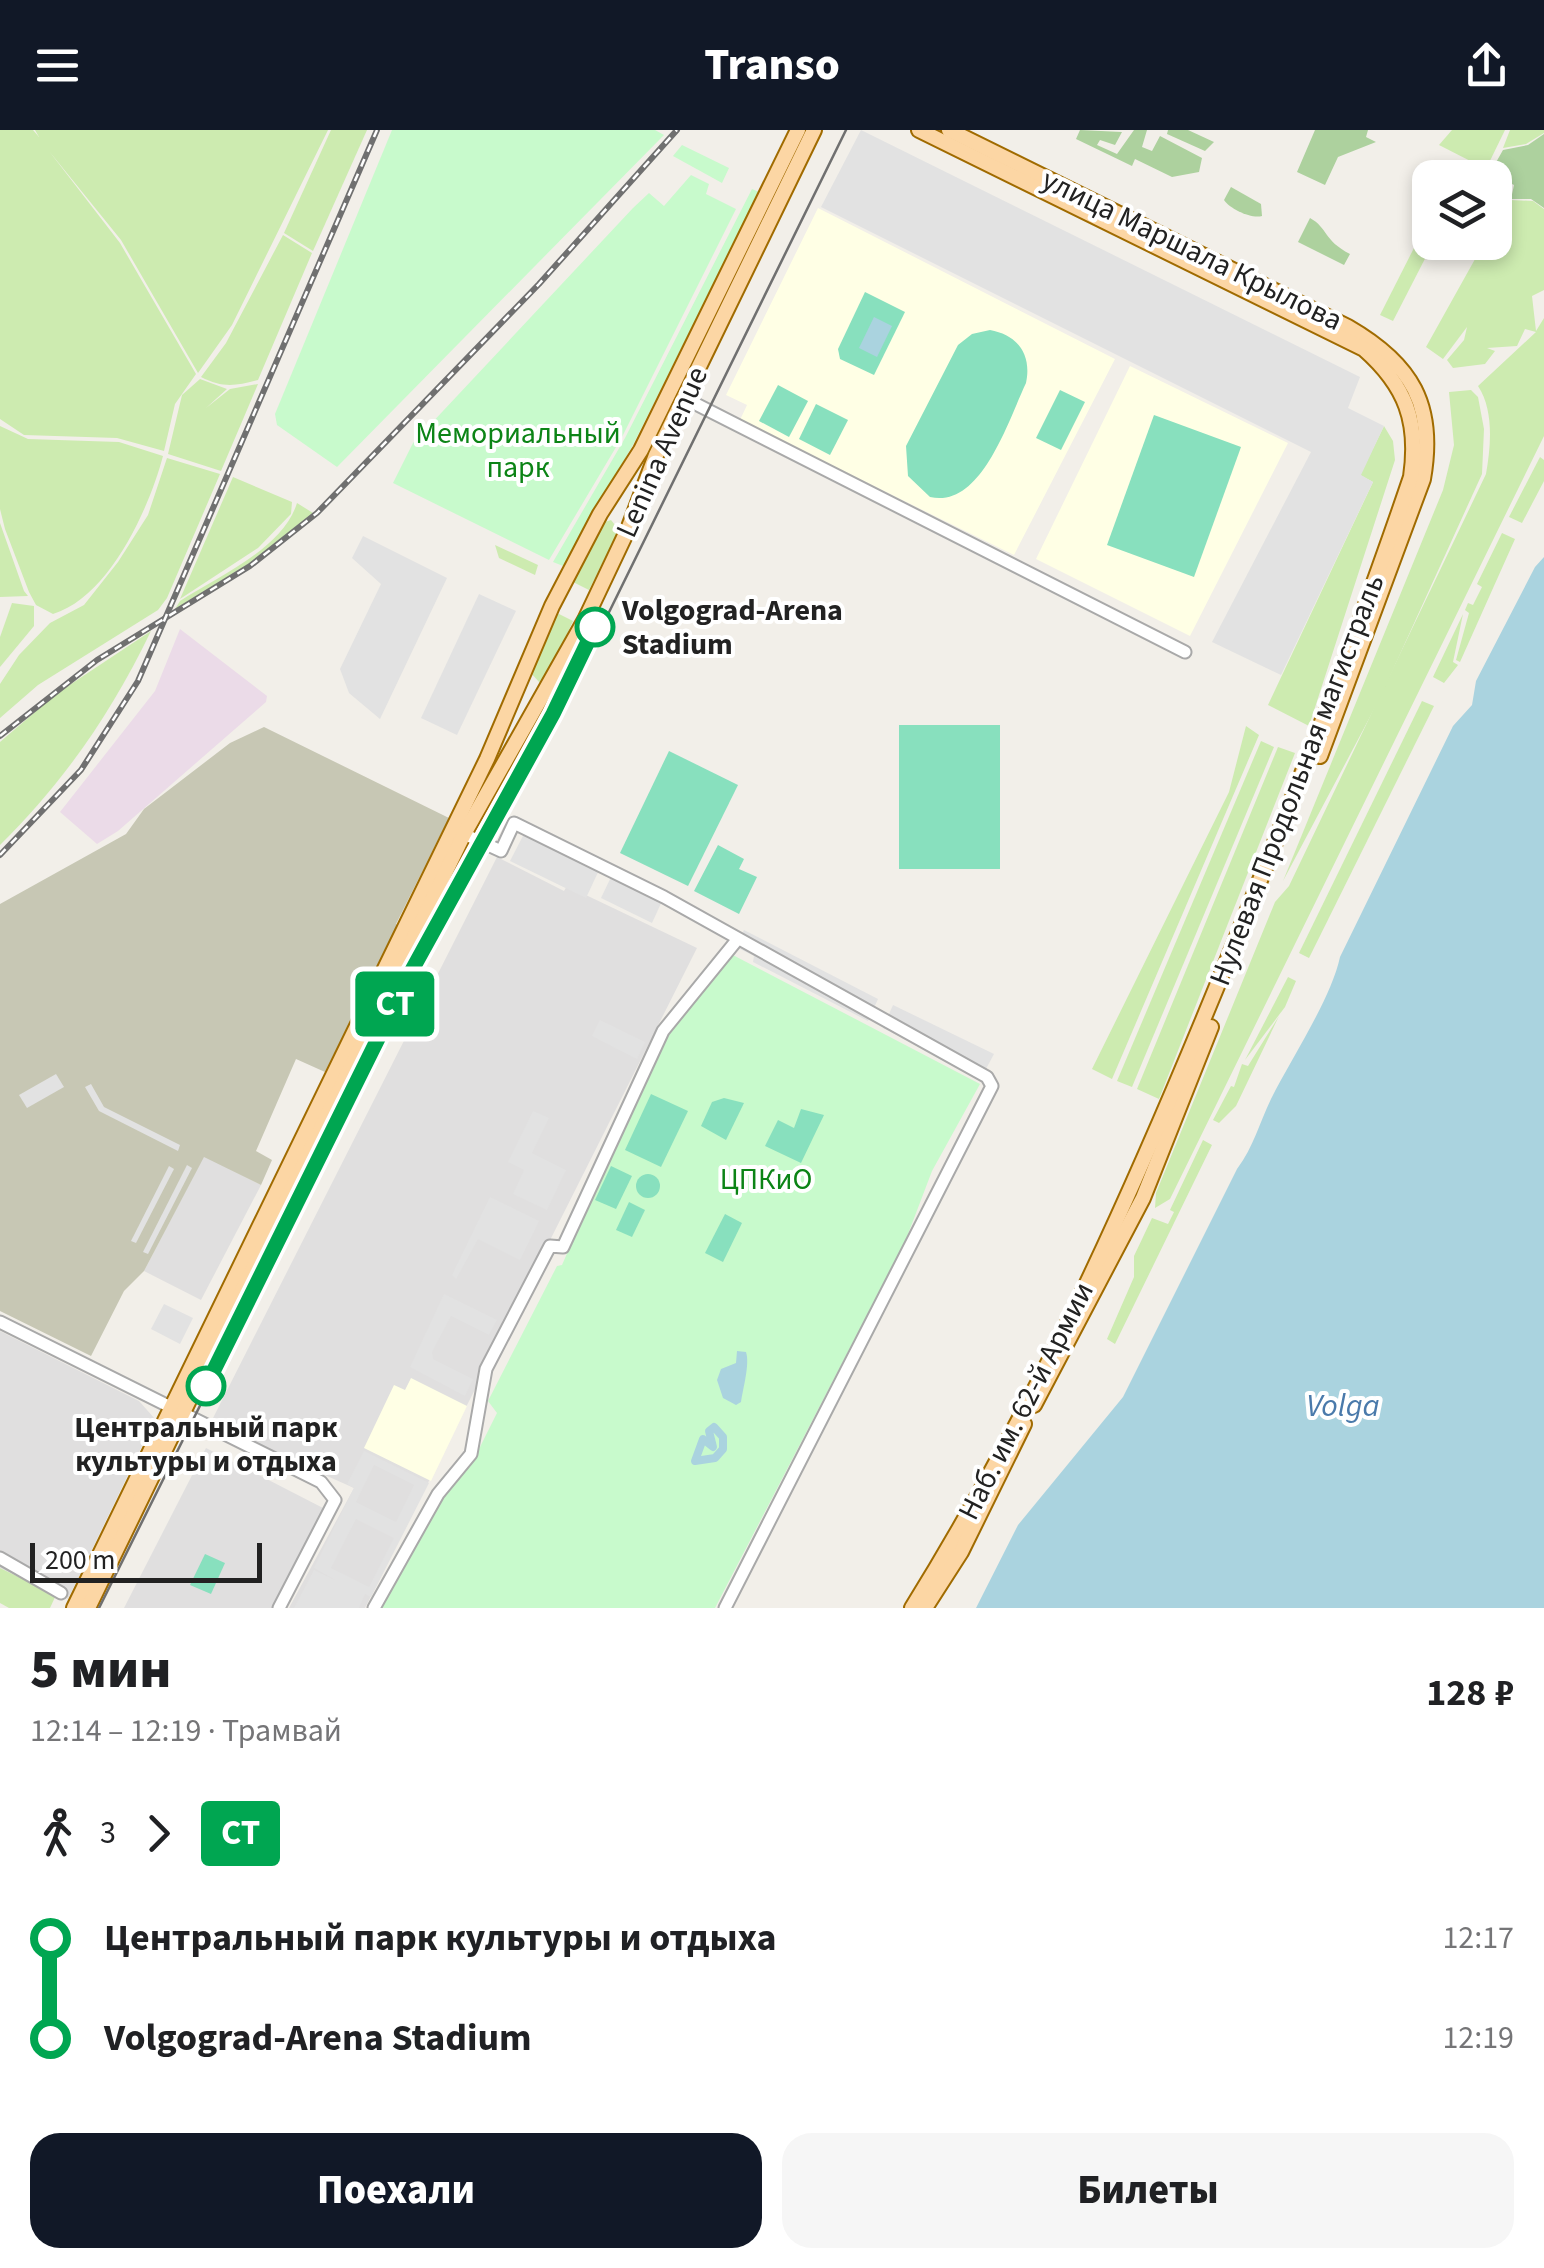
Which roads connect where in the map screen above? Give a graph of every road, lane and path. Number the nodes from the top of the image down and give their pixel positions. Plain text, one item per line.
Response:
1 (798, 130) edge
2 (814, 130) edge
3 (919, 130) edge
4 (949, 130) edge
5 (1243, 282) junction
6 (1384, 367) joint
7 (1417, 393) joint
8 (684, 398) junction
9 (600, 514) junction
10 (630, 526) junction
11 (1185, 652) dead end
12 (524, 672) junction
13 (552, 684) junction
14 (464, 834) junction
15 (738, 940) junction
16 (1139, 1194) junction
17 (0, 1322) edge
18 (175, 1411) junction
19 (0, 1558) edge
20 (60, 1593) dead end
21 (74, 1608) edge
22 (88, 1608) edge
23 (279, 1608) edge
24 (374, 1608) edge
25 (725, 1608) edge
26 (912, 1608) edge
27 (924, 1608) edge

1 - 9 main road, Lenina Avenue
2 - 8 main road, Lenina Avenue
3 - 5 main road, улица Маршала Крылова
4 - 5 main road, улица Маршала Крылова
5 - 6 main road, улица Маршала Крылова
5 - 7 main road, улица Маршала Крылова
6 - 16 main road, Нулевая Продольная магистраль
7 - 16 main road, Нулевая Продольная магистраль
8 - 10 main road, Lenina Avenue
8 - 11 street
9 - 10 main road
9 - 12 main road, Lenina Avenue
10 - 13 main road, Lenina Avenue
12 - 13 main road
12 - 18 main road, Lenina Avenue
13 - 14 main road, Lenina Avenue
14 - 15 street
14 - 18 main road, Lenina Avenue
15 - 24 street
15 - 25 street
16 - 26 main road, Наб. им. 62-й Армии
16 - 27 main road, Наб. им. 62-й Армии
17 - 18 street
18 - 21 main road
18 - 22 main road
18 - 23 street
19 - 20 street

